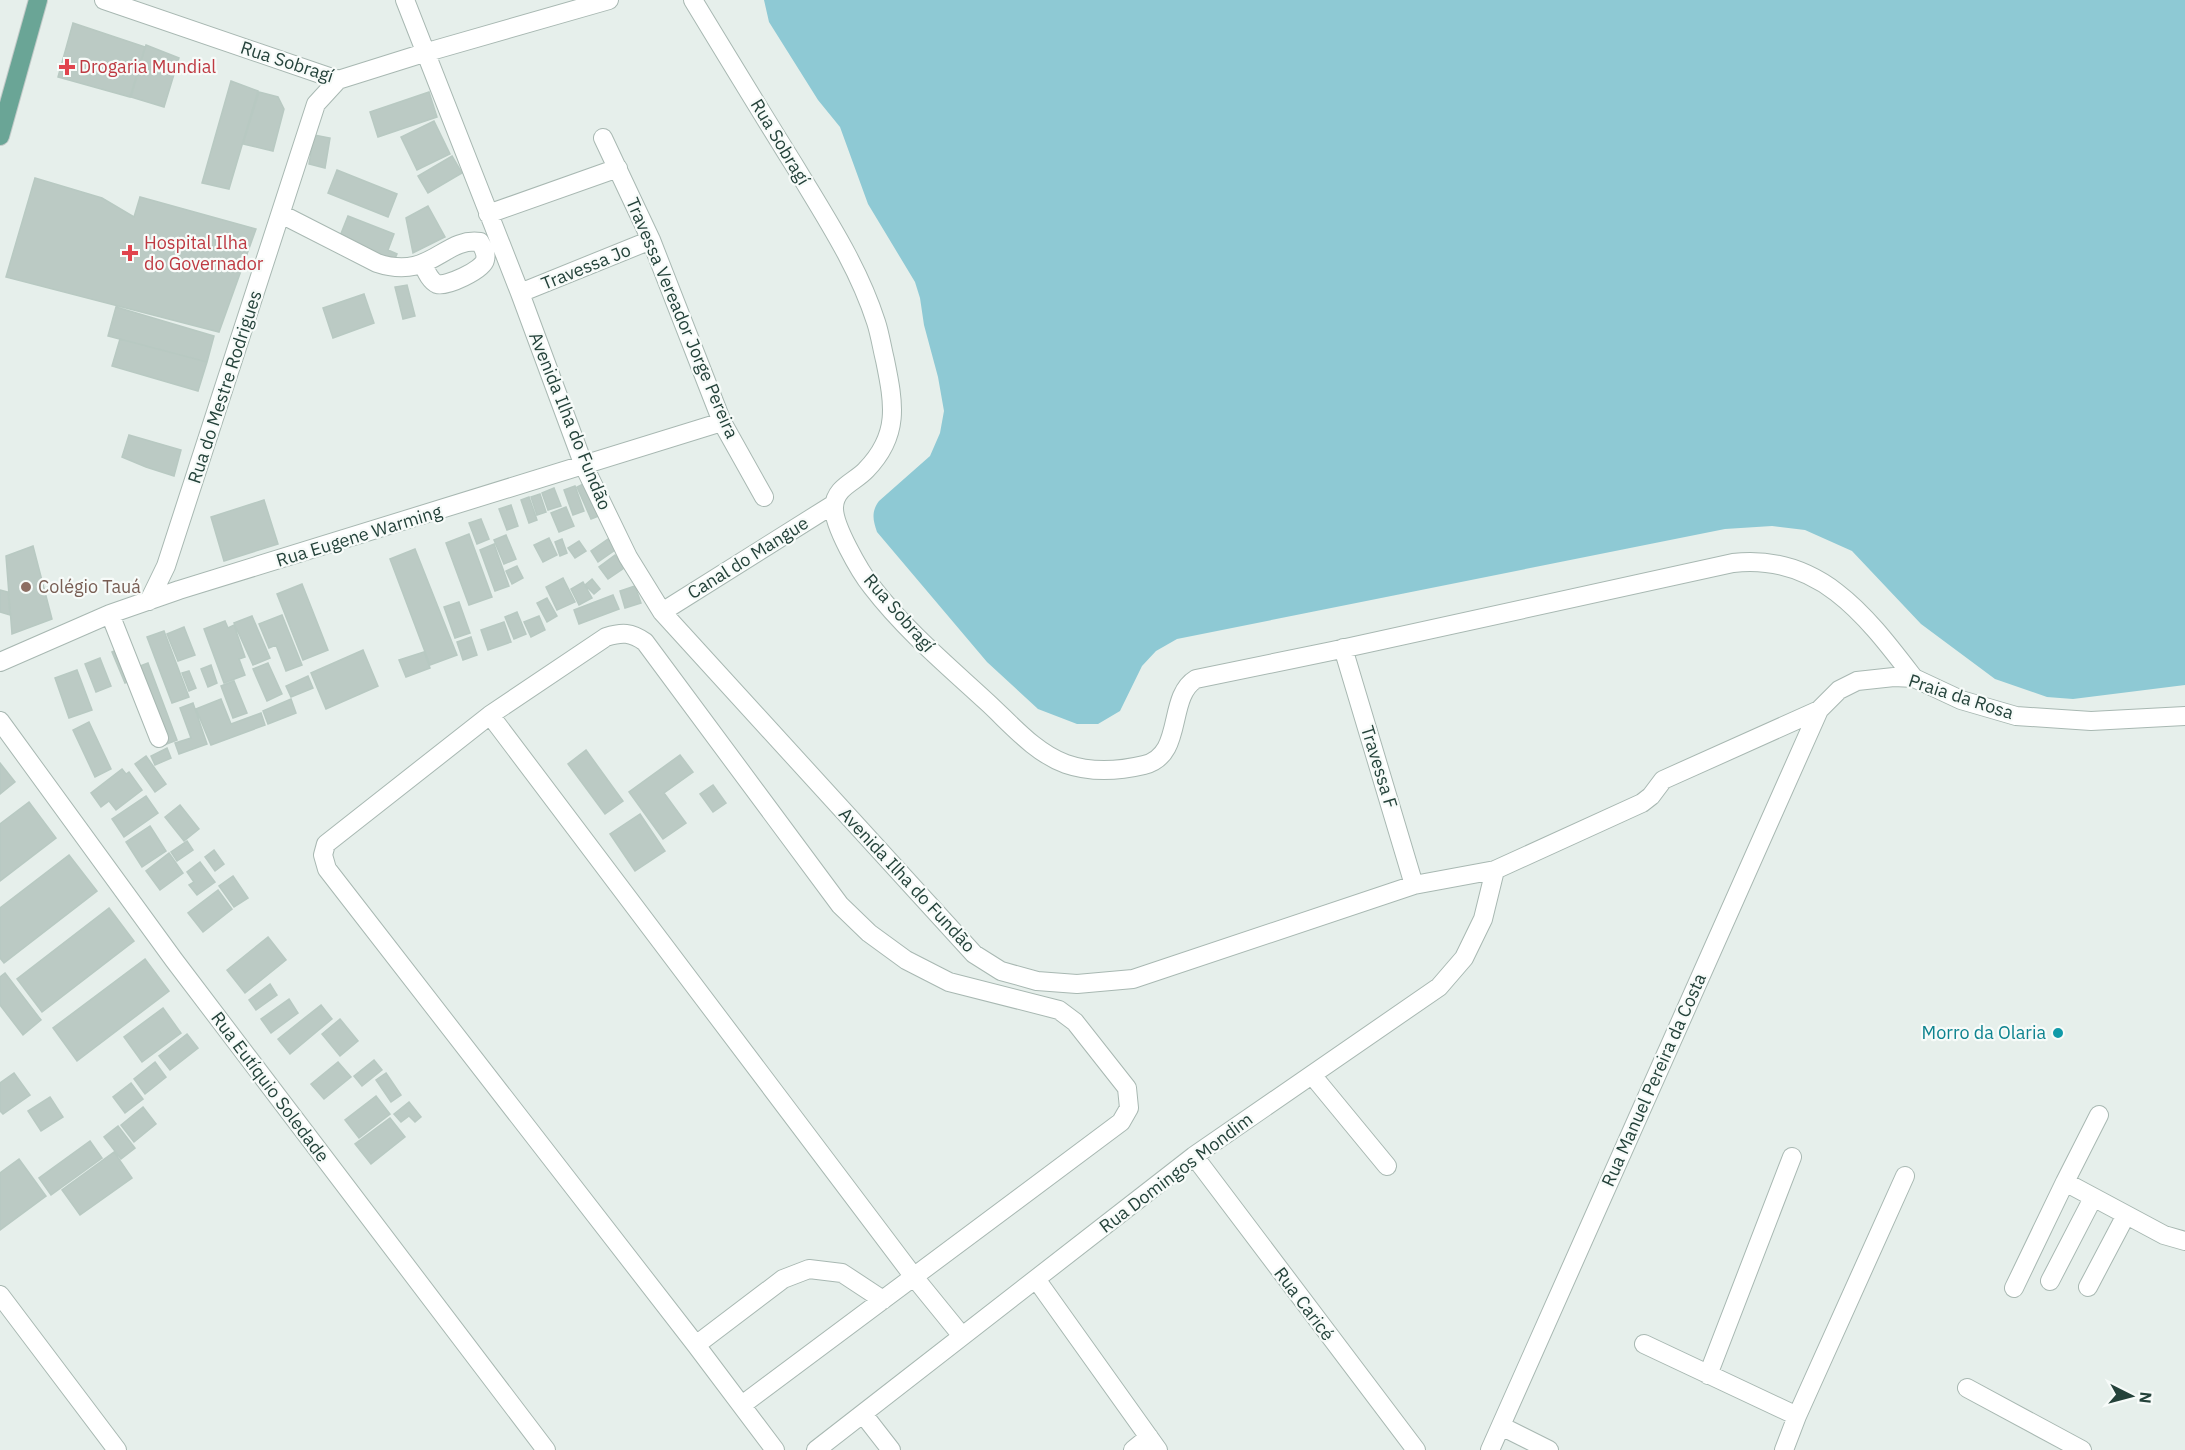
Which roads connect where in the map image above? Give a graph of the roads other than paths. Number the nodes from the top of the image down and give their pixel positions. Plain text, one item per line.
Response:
1 (38, 0) edge
2 (104, 0) edge
3 (405, 0) edge
4 (609, 0) edge
5 (693, 0) edge
6 (424, 53) junction
7 (309, 70) junction
8 (338, 80) junction
9 (316, 104) junction
10 (0, 136) edge
11 (603, 138) dead end
12 (618, 168) junction
13 (281, 214) junction
14 (488, 214) junction
15 (651, 240) junction
16 (423, 265) dead end
17 (520, 293) junction
18 (722, 422) junction
19 (584, 466) junction
20 (764, 496) dead end
21 (834, 504) junction
22 (166, 566) junction
23 (179, 590) junction
24 (149, 601) junction
25 (662, 612) junction
26 (110, 614) junction
27 (1343, 648) junction
28 (0, 662) edge
29 (1914, 678) junction
30 (1818, 710) junction
31 (490, 715) junction
32 (2185, 716) edge
33 (0, 721) edge
34 (159, 738) dead end
35 (1495, 870) junction
36 (1414, 885) junction
37 (1312, 1075) junction
38 (2099, 1114) dead end
39 (1194, 1156) junction
40 (1792, 1157) dead end
41 (1387, 1166) dead end
42 (1905, 1176) dead end
43 (2065, 1182) junction
44 (2093, 1197) junction
45 (2126, 1215) junction
46 (2185, 1241) edge
47 (914, 1277) junction
48 (1036, 1279) junction
49 (2050, 1281) dead end
50 (2088, 1287) dead end
51 (2013, 1288) dead end
52 (0, 1295) edge
53 (883, 1300) junction
54 (962, 1336) junction
55 (1644, 1344) dead end
56 (696, 1345) junction
57 (1708, 1375) junction
58 (1967, 1388) dead end
59 (742, 1406) junction
60 (862, 1414) junction
61 (1797, 1416) junction
62 (1501, 1426) junction
63 (1153, 1443) edge
64 (117, 1450) edge
65 (546, 1450) edge
66 (775, 1450) edge
67 (816, 1450) edge
68 (891, 1450) edge
69 (1133, 1450) edge
70 (1416, 1450) edge
71 (1490, 1450) edge
72 (1549, 1450) edge
73 (1784, 1450) edge
74 (2082, 1450) edge

1 - 10 main road
2 - 7 street, Rua Sobragí
3 - 6 street
4 - 6 street, Rua Sobragí
5 - 21 street, Rua Sobragí
6 - 8 street, Rua Sobragí
6 - 14 street, Avenida Ilha do Fundão
7 - 8 street, Rua Sobragí
7 - 9 street, Rua do Mestre Rodrigues
8 - 9 street, Rua do Mestre Rodrigues
9 - 13 street, Rua do Mestre Rodrigues
11 - 12 street, Travessa Vereador Jorge Pereira
12 - 14 street
12 - 15 street, Travessa Vereador Jorge Pereira
13 - 16 street
13 - 22 street, Rua do Mestre Rodrigues
14 - 17 street, Avenida Ilha do Fundão
15 - 17 street, Travessa Jo
15 - 18 street, Travessa Vereador Jorge Pereira
17 - 19 street, Avenida Ilha do Fundão
18 - 19 street, Rua Eugene Warming
18 - 20 street, Travessa Vereador Jorge Pereira
19 - 23 street, Rua Eugene Warming
19 - 25 street, Avenida Ilha do Fundão
21 - 25 street, Canal do Mangue
21 - 27 street, Rua Sobragí
22 - 23 street
22 - 24 street, Rua do Mestre Rodrigues
23 - 24 street, Rua Eugene Warming
24 - 26 street, Rua Eugene Warming
25 - 36 street, Avenida Ilha do Fundão
26 - 28 street, Rua Eugene Warming
26 - 34 street
27 - 29 street, Rua Sobragí
27 - 36 street, Travessa F
29 - 30 street, Praia da Rosa
29 - 32 street, Praia da Rosa
30 - 35 street, Avenida Ilha do Fundão
30 - 62 street, Rua Manuel Pereira da Costa
31 - 47 street
31 - 47 street
31 - 56 street
33 - 65 street, Rua Eutíquio Soledade
35 - 36 street, Avenida Ilha do Fundão
35 - 37 street, Rua Domingos Mondim
37 - 39 street, Rua Domingos Mondim
37 - 41 street
38 - 43 street
39 - 48 street, Rua Domingos Mondim
39 - 70 street, Rua Caricé
40 - 57 street
42 - 61 street
43 - 44 street
43 - 51 street
44 - 45 street
44 - 49 street
45 - 46 street
45 - 50 street
47 - 53 street
47 - 54 street
48 - 54 street, Rua Domingos Mondim
48 - 63 street
52 - 64 street
53 - 56 street
53 - 59 street
54 - 60 street, Rua Domingos Mondim
55 - 57 street
56 - 59 street
57 - 61 street
58 - 74 street
59 - 66 street
60 - 67 street, Rua Domingos Mondim
60 - 68 street
61 - 73 street
62 - 71 street, Rua Manuel Pereira da Costa
62 - 72 street
63 - 69 street

